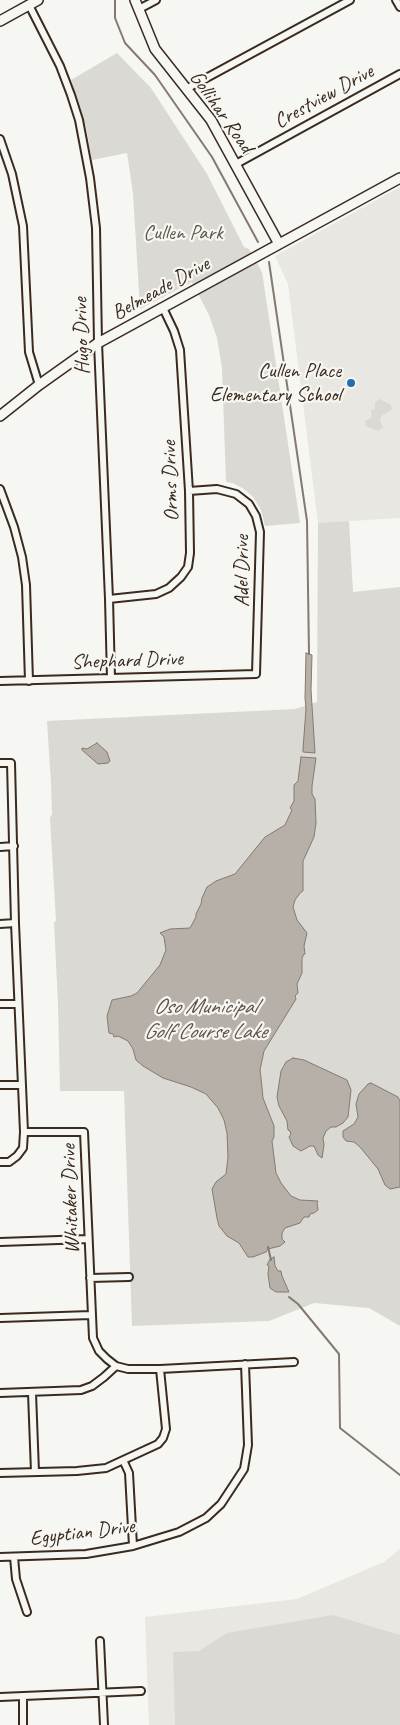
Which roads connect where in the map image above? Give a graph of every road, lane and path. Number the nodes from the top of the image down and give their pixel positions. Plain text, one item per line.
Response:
1 (38, 0) edge
2 (135, 0) edge
3 (156, 0) edge
4 (350, 0) edge
5 (396, 0) edge
6 (28, 5) junction
7 (400, 7) edge
8 (139, 9) junction
9 (0, 21) edge
10 (400, 74) edge
11 (186, 89) junction
12 (0, 139) edge
13 (236, 164) junction
14 (400, 178) edge
15 (279, 244) junction
16 (163, 308) junction
17 (98, 343) junction
18 (38, 385) junction
19 (0, 416) edge
20 (0, 489) edge
21 (189, 491) junction
22 (109, 599) junction
23 (256, 674) joint
24 (111, 678) junction
25 (29, 681) junction
26 (0, 682) edge
27 (0, 763) edge
28 (14, 846) junction
29 (0, 847) edge
30 (15, 923) junction
31 (0, 924) edge
32 (0, 1004) edge
33 (18, 1004) junction
34 (0, 1085) edge
35 (22, 1085) junction
36 (24, 1132) junction
37 (0, 1162) edge
38 (88, 1239) junction
39 (0, 1242) edge
40 (129, 1277) dead end
41 (90, 1278) junction
42 (91, 1315) junction
43 (0, 1318) edge
44 (294, 1362) dead end
45 (245, 1364) junction
46 (116, 1366) junction
47 (160, 1369) junction
48 (32, 1393) junction
49 (0, 1394) edge
50 (123, 1460) junction
51 (35, 1472) junction
52 (0, 1474) edge
53 (133, 1546) junction
54 (0, 1557) edge
55 (14, 1557) junction
56 (27, 1612) dead end
57 (100, 1641) dead end
58 (141, 1691) dead end
59 (103, 1692) junction
60 (22, 1696) junction
61 (0, 1697) edge
62 (23, 1725) edge
63 (104, 1725) edge

1 - 6 street
2 - 8 street, Gollihar Road
3 - 8 street
4 - 11 street
5 - 7 street
6 - 9 street
6 - 17 street, Hugo Drive
8 - 11 street, Gollihar Road
10 - 13 street, Crestview Drive
11 - 13 street, Gollihar Road
12 - 18 street
13 - 15 street, Gollihar Road
14 - 15 street, Belmeade Drive
15 - 16 street, Belmeade Drive
16 - 17 street, Belmeade Drive
16 - 21 street, Orms Drive
17 - 18 street, Belmeade Drive
17 - 22 street, Hugo Drive
18 - 19 street, Belmeade Drive
20 - 25 street
21 - 22 street, Orms Drive
21 - 23 street, Adel Drive
22 - 24 street, Hugo Drive
23 - 24 street, Shephard Drive
24 - 25 street, Shephard Drive
25 - 26 street, Shephard Drive
27 - 28 street
28 - 29 street
28 - 30 street
30 - 31 street
30 - 33 street
32 - 33 street
33 - 35 street
34 - 35 street
35 - 36 street
36 - 37 street
36 - 38 street, Whitaker Drive
38 - 39 street
38 - 41 street, Whitaker Drive
40 - 41 street
41 - 42 street, Whitaker Drive
42 - 43 street
42 - 46 street, Whitaker Drive
44 - 45 street
45 - 47 street
45 - 53 street, Egyptian Drive
46 - 47 street
46 - 48 street
47 - 50 street
48 - 49 street
48 - 51 street
50 - 51 street
50 - 53 street
51 - 52 street
53 - 55 street, Egyptian Drive
54 - 55 street, Egyptian Drive
55 - 56 street
57 - 59 street
58 - 59 street
59 - 60 street
59 - 63 street
60 - 61 street
60 - 62 street

